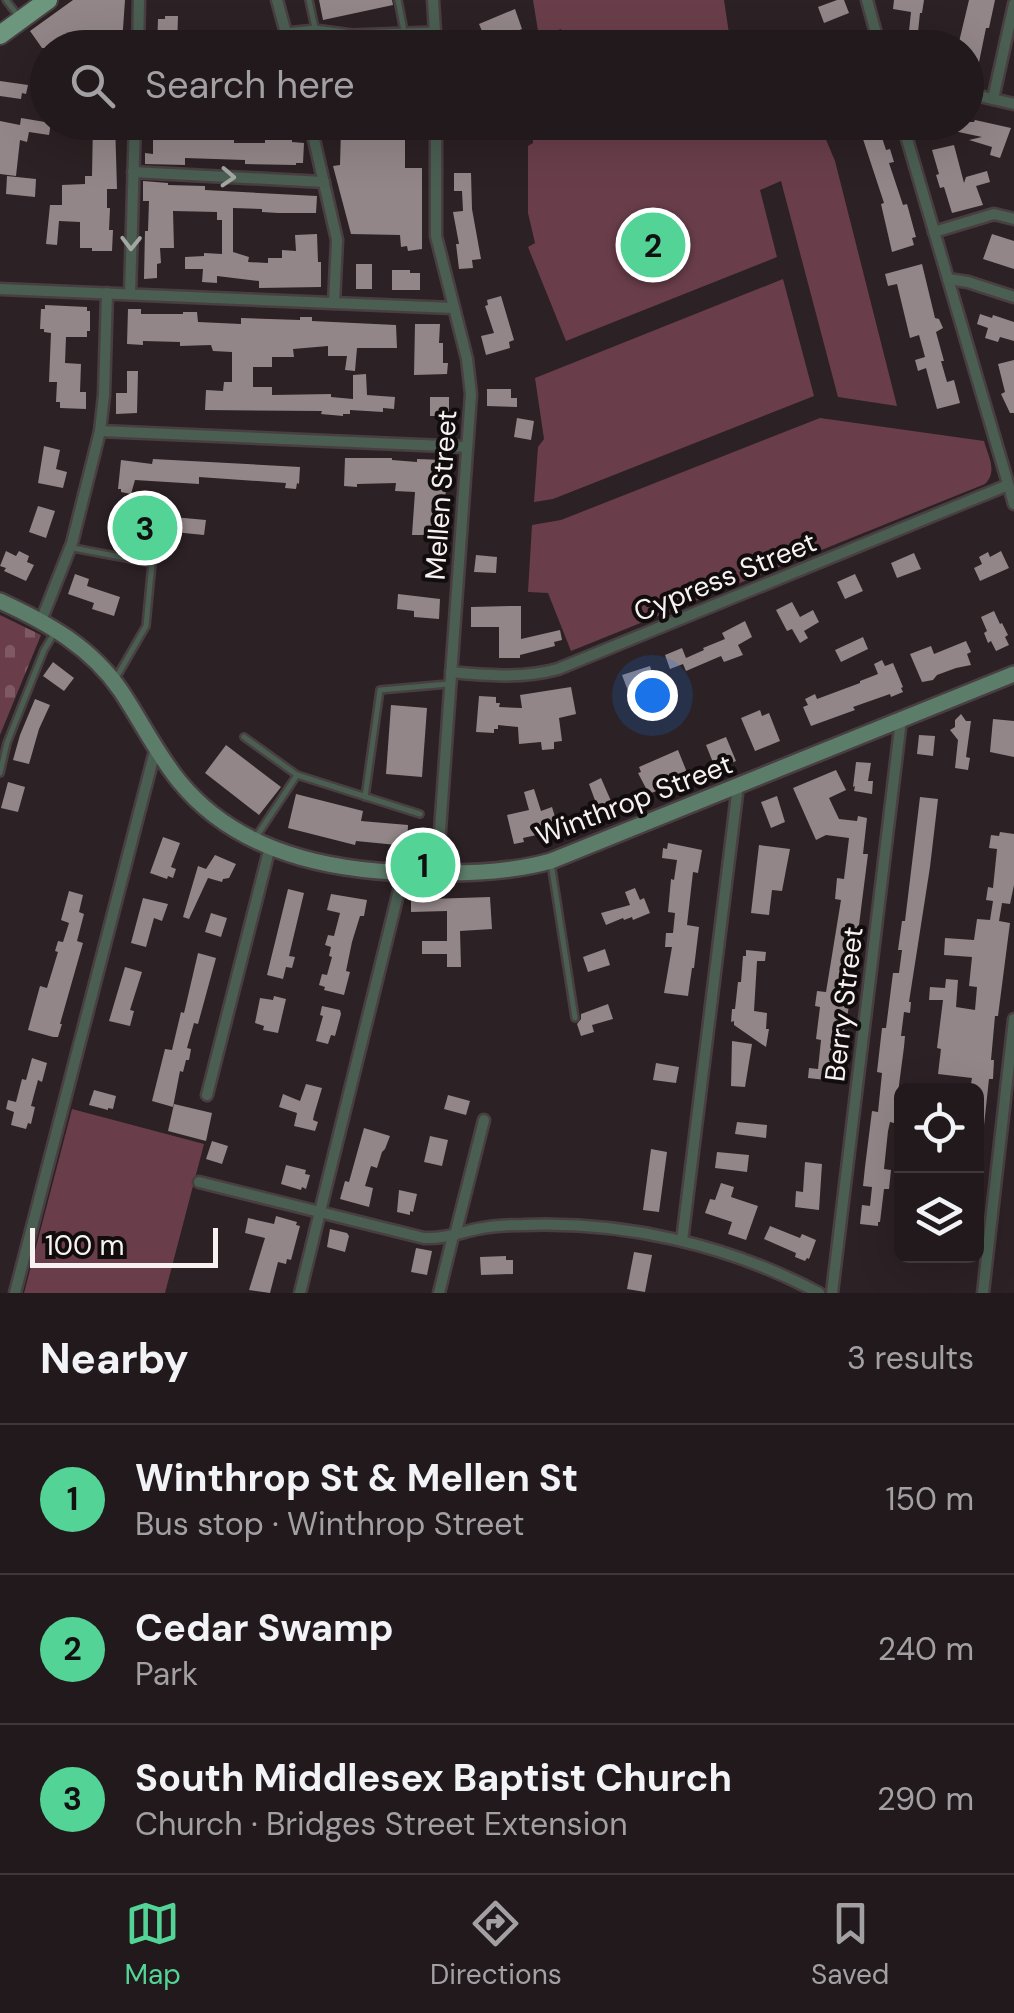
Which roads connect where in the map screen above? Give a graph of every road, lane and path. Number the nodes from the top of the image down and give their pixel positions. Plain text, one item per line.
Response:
1 (6, 0) edge
2 (48, 0) edge
3 (139, 0) edge
4 (277, 0) edge
5 (309, 0) edge
6 (398, 0) edge
7 (433, 0) edge
8 (868, 0) edge
9 (1014, 4) edge
10 (21, 20) junction
11 (315, 28) junction
12 (138, 30) edge
13 (286, 30) edge
14 (296, 30) edge
15 (330, 30) edge
16 (404, 30) edge
17 (436, 30) edge
18 (876, 30) edge
19 (0, 35) edge
20 (984, 98) edge
21 (993, 100) junction
22 (1014, 104) edge
23 (133, 140) edge
24 (314, 140) edge
25 (436, 140) edge
26 (907, 140) edge
27 (132, 172) junction
28 (324, 182) junction
29 (1014, 219) edge
30 (934, 232) junction
31 (948, 279) junction
32 (0, 289) edge
33 (107, 294) junction
34 (130, 294) junction
35 (1014, 297) edge
36 (334, 303) junction
37 (453, 308) junction
38 (100, 431) junction
39 (467, 447) junction
40 (1008, 485) junction
41 (1014, 504) edge
42 (70, 548) junction
43 (0, 601) edge
44 (42, 622) junction
45 (57, 630) junction
46 (1014, 674) edge
47 (451, 678) junction
48 (114, 681) junction
49 (901, 720) junction
50 (244, 738) dead end
51 (156, 747) junction
52 (0, 773) edge
53 (297, 774) junction
54 (738, 786) junction
55 (365, 797) junction
56 (420, 814) dead end
57 (254, 840) junction
58 (270, 847) junction
59 (551, 862) junction
60 (404, 874) junction
61 (437, 874) junction
62 (575, 1018) dead end
63 (1014, 1019) edge
64 (207, 1096) dead end
65 (484, 1120) dead end
66 (199, 1182) dead end
67 (320, 1213) junction
68 (454, 1236) junction
69 (682, 1242) junction
70 (14, 1293) edge
71 (300, 1293) edge
72 (439, 1293) edge
73 (819, 1293) edge
74 (832, 1293) edge
75 (983, 1293) edge

1 - 10 lane
2 - 10 main road
3 - 12 street
4 - 13 street
5 - 11 lane
6 - 16 lane
7 - 17 street
8 - 18 street
9 - 21 street
10 - 19 main road
11 - 14 lane
11 - 15 lane
20 - 21 street
21 - 22 street
23 - 27 street
24 - 28 street
25 - 37 street, Mellen Street
26 - 30 street
27 -> 28 street
27 -> 34 street
28 - 36 street
29 - 30 street
30 - 31 street
31 - 35 street
31 - 40 street
32 - 33 street
33 - 34 street
33 - 38 street
34 - 36 street
36 - 37 street
37 - 39 street, Mellen Street
38 - 39 street
38 - 42 street
39 - 47 street, Mellen Street
40 - 41 street
40 - 47 street, Cypress Street
42 - 44 street
42 - 48 lane
43 - 44 street, Winthrop Street
44 - 45 street, Winthrop Street
45 - 48 street, Winthrop Street
45 - 52 lane
46 - 49 street, Winthrop Street
47 - 55 lane
47 - 61 street, Mellen Street
48 - 51 street, Winthrop Street
49 - 54 street, Winthrop Street
49 - 74 street, Berry Street
50 - 53 lane
51 - 57 street, Winthrop Street
51 - 70 street
53 - 55 lane
53 - 57 lane
54 - 59 street, Winthrop Street
54 - 69 street
55 - 56 lane
57 - 58 street, Winthrop Street
58 - 60 street, Winthrop Street
58 - 64 street
59 - 61 street, Winthrop Street
59 - 62 lane
60 - 61 street, Winthrop Street
60 - 67 street
63 - 75 street
65 - 68 street
66 - 67 street
67 - 68 street
67 - 71 street
68 - 69 street
68 - 72 street
69 - 73 street

